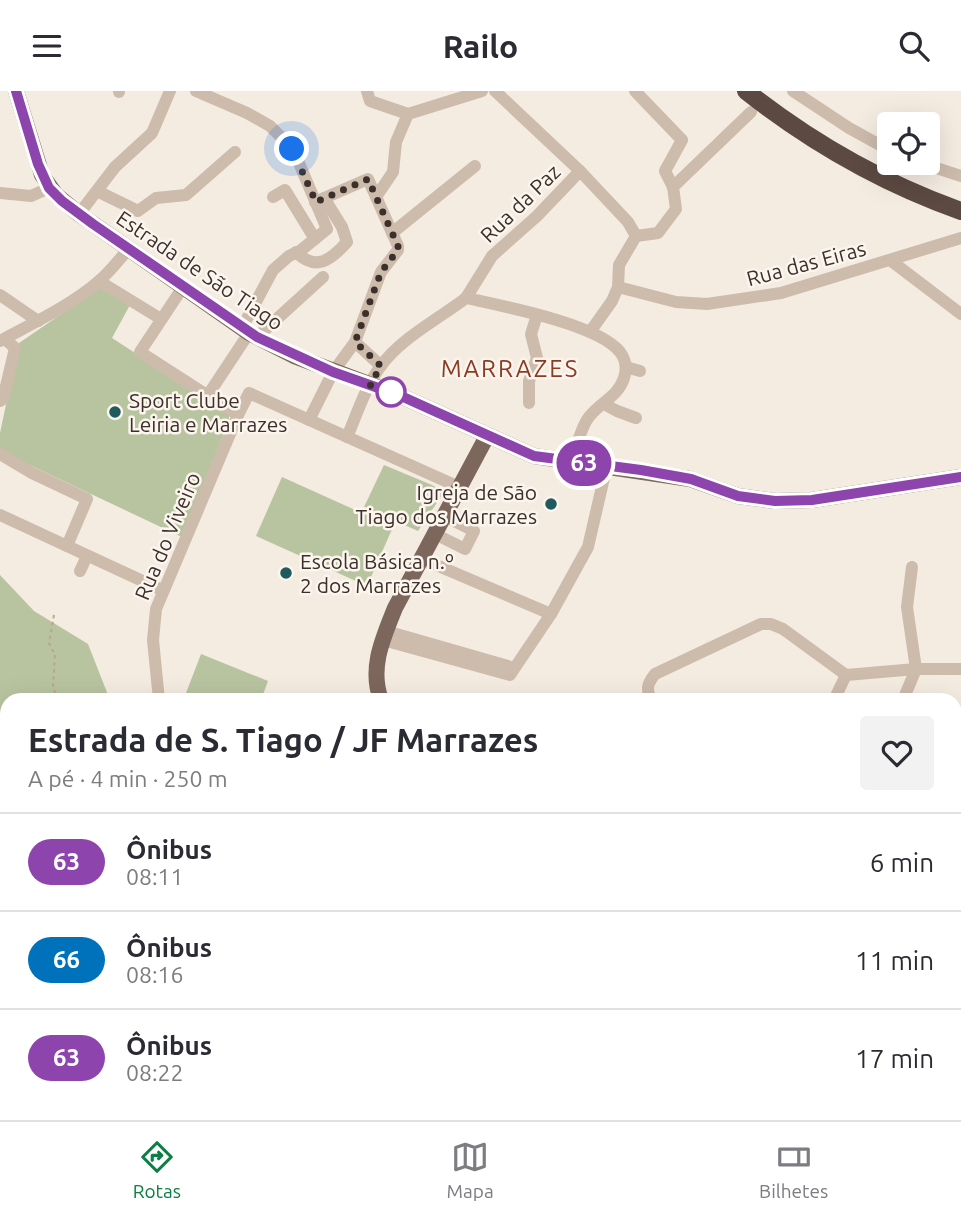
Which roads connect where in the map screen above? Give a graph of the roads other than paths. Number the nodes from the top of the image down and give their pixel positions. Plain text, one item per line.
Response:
1 (16, 91) edge
2 (169, 91) edge
3 (198, 91) edge
4 (368, 91) edge
5 (482, 91) edge
6 (495, 91) edge
7 (635, 91) edge
8 (746, 91) edge
9 (763, 91) edge
10 (793, 91) edge
11 (751, 112) dead end
12 (408, 114) junction
13 (877, 143) edge
14 (235, 152) dead end
15 (475, 166) dead end
16 (940, 169) edge
17 (580, 171) junction
18 (961, 176) edge
19 (673, 187) junction
20 (49, 188) junction
21 (97, 191) junction
22 (0, 193) edge
23 (273, 197) dead end
24 (376, 197) junction
25 (961, 198) edge
26 (320, 200) junction
27 (961, 211) edge
28 (79, 214) junction
29 (392, 233) junction
30 (636, 236) junction
31 (961, 238) edge
32 (315, 239) junction
33 (129, 249) junction
34 (296, 252) junction
35 (890, 260) junction
36 (323, 277) dead end
37 (99, 281) junction
38 (183, 287) junction
39 (618, 287) junction
40 (0, 295) edge
41 (466, 298) junction
42 (961, 314) edge
43 (537, 315) junction
44 (161, 319) junction
45 (38, 321) junction
46 (590, 332) junction
47 (249, 333) junction
48 (2, 340) edge
49 (355, 342) junction
50 (381, 366) junction
51 (626, 367) junction
52 (333, 372) junction
53 (640, 372) dead end
54 (370, 385) junction
55 (208, 395) junction
56 (529, 403) dead end
57 (1, 404) edge
58 (604, 404) junction
59 (238, 415) junction
60 (636, 418) dead end
61 (309, 420) junction
62 (487, 436) junction
63 (347, 437) junction
64 (0, 454) edge
65 (571, 461) junction
66 (607, 465) junction
67 (961, 477) edge
68 (460, 487) junction
69 (0, 515) edge
70 (444, 516) junction
71 (435, 534) junction
72 (67, 546) junction
73 (87, 556) junction
74 (422, 559) junction
75 (912, 567) dead end
76 (80, 571) dead end
77 (162, 590) junction
78 (551, 614) junction
79 (384, 635) junction
80 (916, 669) junction
81 (961, 669) edge
82 (846, 675) junction
83 (158, 693) edge
84 (380, 693) edge
85 (648, 693) edge
86 (837, 693) edge
87 (906, 693) edge

1 - 20 main road, Estrada de São Tiago
2 - 21 street
3 - 26 street
4 - 12 street
5 - 12 street
6 - 17 street
7 - 19 street
8 - 27 highway
9 - 25 highway
10 - 13 street
11 - 19 street
12 - 24 street
14 - 21 street
15 - 29 street
16 - 18 street
17 - 30 street
17 - 41 street, Rua da Paz
19 - 30 street
20 - 22 street
20 - 28 main road, Estrada de São Tiago
21 - 28 street
23 - 32 street
24 - 26 street
24 - 29 street
26 - 32 street
26 - 34 street
28 - 33 main road, Estrada de São Tiago
29 - 49 street
30 - 39 street
31 - 35 street, Rua das Eiras
32 - 34 street
33 - 37 street
33 - 38 main road, Estrada de São Tiago
34 - 47 street
35 - 39 street, Rua das Eiras
35 - 42 street
36 - 47 street
37 - 44 street
37 - 45 street
38 - 44 street
38 - 47 main road, Estrada de São Tiago
39 - 46 street
40 - 45 street
41 - 43 street
41 - 50 street
43 - 46 street
43 - 56 street
44 - 55 street
45 - 48 street
46 - 51 street
47 - 52 main road, Estrada de São Tiago
47 - 55 street
48 - 57 street
49 - 50 street
49 - 52 street
50 - 54 street
51 - 53 street
51 - 58 street
52 - 54 main road, Estrada de São Tiago
52 - 61 street
54 - 62 main road, Estrada de São Tiago
54 - 63 street
55 - 59 street
58 - 60 street
58 - 65 street
59 - 61 street, Rua do Viveiro
59 - 77 street, Rua do Viveiro
61 - 63 street
62 - 65 main road, Estrada de São Tiago
62 - 68 main road
63 - 68 street
64 - 72 street
65 - 66 main road, Estrada de São Tiago
66 - 67 main road, Estrada de São Tiago
66 - 78 street
68 - 70 main road
69 - 72 street
70 - 71 main road
70 - 71 street
71 - 74 main road
72 - 73 street
73 - 76 street
73 - 77 street
74 - 78 street
74 - 79 main road
75 - 80 street
77 - 83 street, Rua do Viveiro
78 - 79 street
79 - 84 main road
80 - 81 street
80 - 82 street
80 - 87 street
82 - 85 street
82 - 86 street

